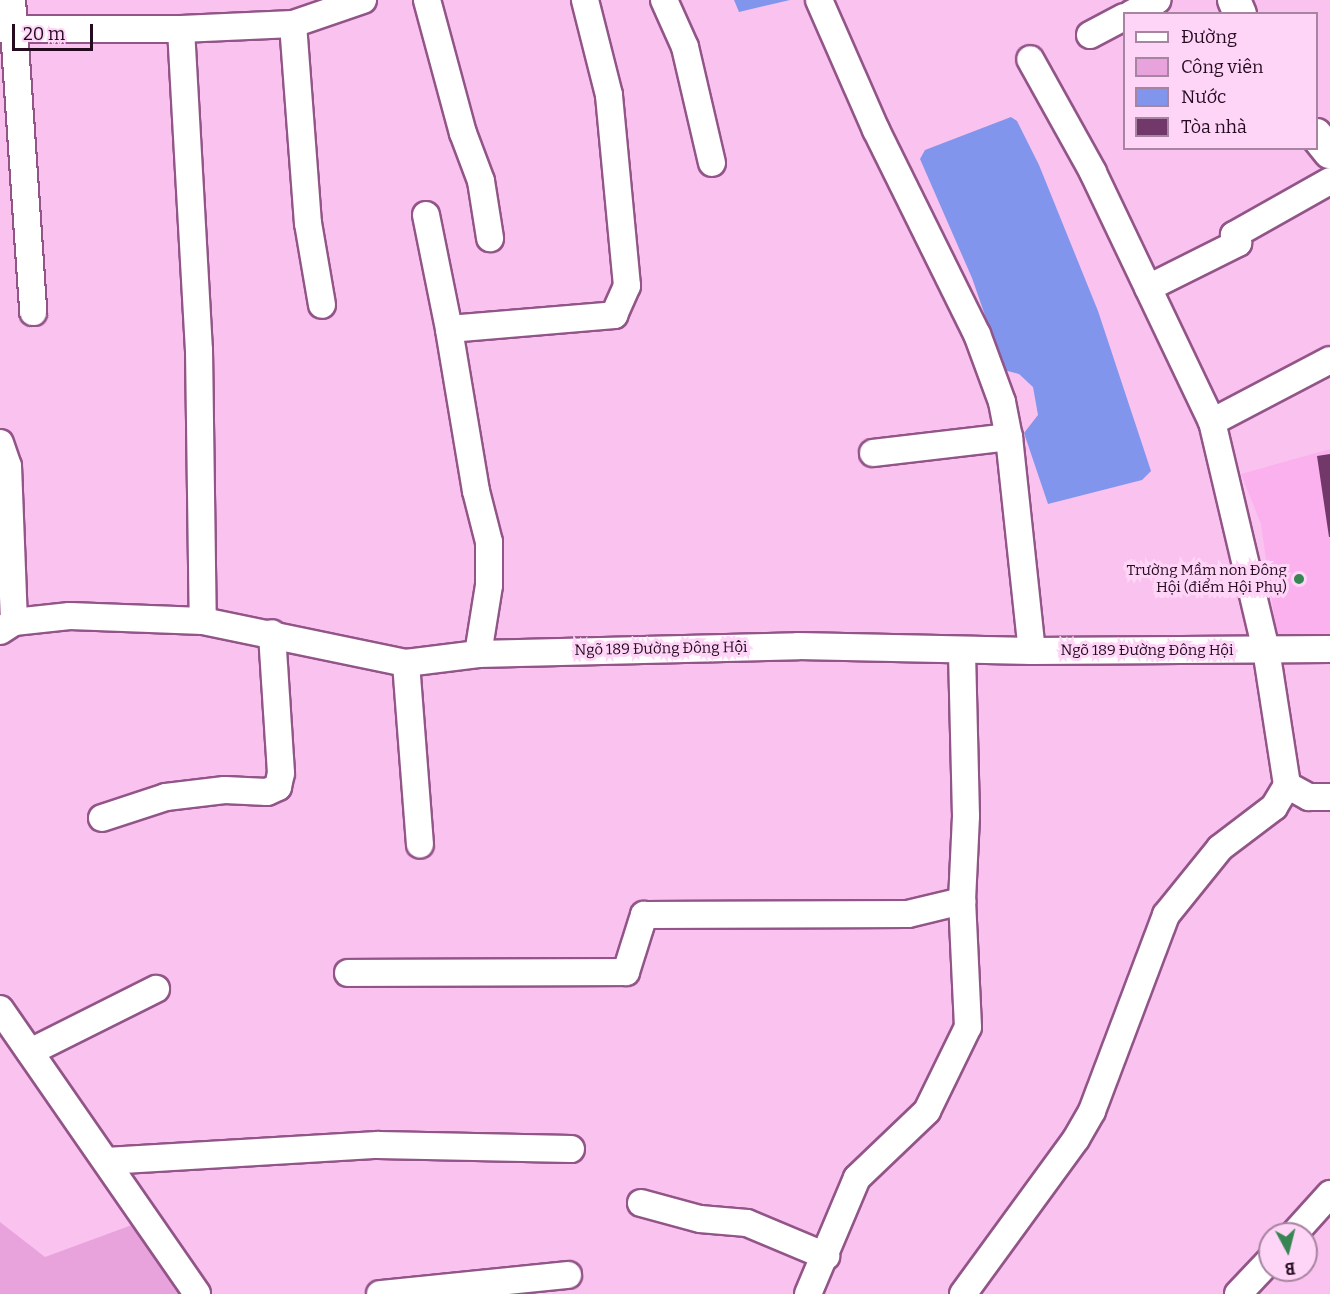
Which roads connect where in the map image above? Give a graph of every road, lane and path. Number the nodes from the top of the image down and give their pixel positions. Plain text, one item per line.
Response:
1 (12, 0) edge
2 (363, 0) edge
3 (427, 0) edge
4 (585, 0) edge
5 (664, 0) edge
6 (819, 0) edge
7 (1157, 0) edge
8 (1135, 12) edge
9 (1123, 18) edge
10 (293, 24) junction
11 (6, 29) edge
12 (181, 29) junction
13 (1090, 34) dead end
14 (1030, 59) dead end
15 (1318, 136) edge
16 (1330, 152) edge
17 (712, 163) dead end
18 (1330, 181) edge
19 (426, 215) dead end
20 (490, 238) dead end
21 (1148, 288) junction
22 (322, 305) dead end
23 (33, 312) dead end
24 (448, 328) junction
25 (1330, 360) edge
26 (1212, 422) junction
27 (1009, 437) junction
28 (0, 443) edge
29 (873, 453) dead end
30 (203, 621) junction
31 (7, 626) edge
32 (272, 633) junction
33 (1330, 649) edge
34 (962, 650) junction
35 (1266, 650) junction
36 (1032, 651) junction
37 (478, 654) junction
38 (406, 663) junction
39 (1287, 785) junction
40 (1330, 797) edge
41 (102, 818) dead end
42 (420, 843) dead end
43 (962, 901) junction
44 (348, 973) dead end
45 (156, 989) dead end
46 (0, 1009) edge
47 (30, 1052) junction
48 (571, 1149) dead end
49 (106, 1161) junction
50 (1330, 1194) edge
51 (641, 1203) dead end
52 (1305, 1222) edge
53 (826, 1256) junction
54 (1258, 1273) edge
55 (568, 1275) dead end
56 (197, 1294) edge
57 (380, 1294) edge
58 (808, 1294) edge
59 (963, 1294) edge
60 (1238, 1294) edge

1 - 11 street
2 - 10 street
3 - 20 street
4 - 24 street
5 - 17 street
6 - 27 street
7 - 8 street
9 - 13 street
10 - 12 street
10 - 22 street
11 - 12 street
11 - 23 street
12 - 30 street
14 - 21 street
15 - 16 street
18 - 21 street
19 - 24 street
21 - 26 street
24 - 37 street
25 - 26 street
26 - 35 street
27 - 29 street
27 - 36 street
28 - 31 street
30 - 31 street, Ngõ 189 Đường Đông Hội
30 - 32 street, Ngõ 189 Đường Đông Hội
32 - 38 street, Ngõ 189 Đường Đông Hội
32 - 41 street
33 - 35 street, Ngõ 189 Đường Đông Hội
34 - 36 street, Ngõ 189 Đường Đông Hội
34 - 37 street, Ngõ 189 Đường Đông Hội
34 - 43 street
35 - 36 street, Ngõ 189 Đường Đông Hội
35 - 39 street
37 - 38 street, Ngõ 189 Đường Đông Hội
38 - 42 street
39 - 40 street
39 - 59 street
43 - 44 street
43 - 53 street
45 - 47 street
46 - 47 street
47 - 49 street
48 - 49 street
49 - 56 street
50 - 52 street
51 - 53 street
53 - 58 street
54 - 60 street
55 - 57 street

